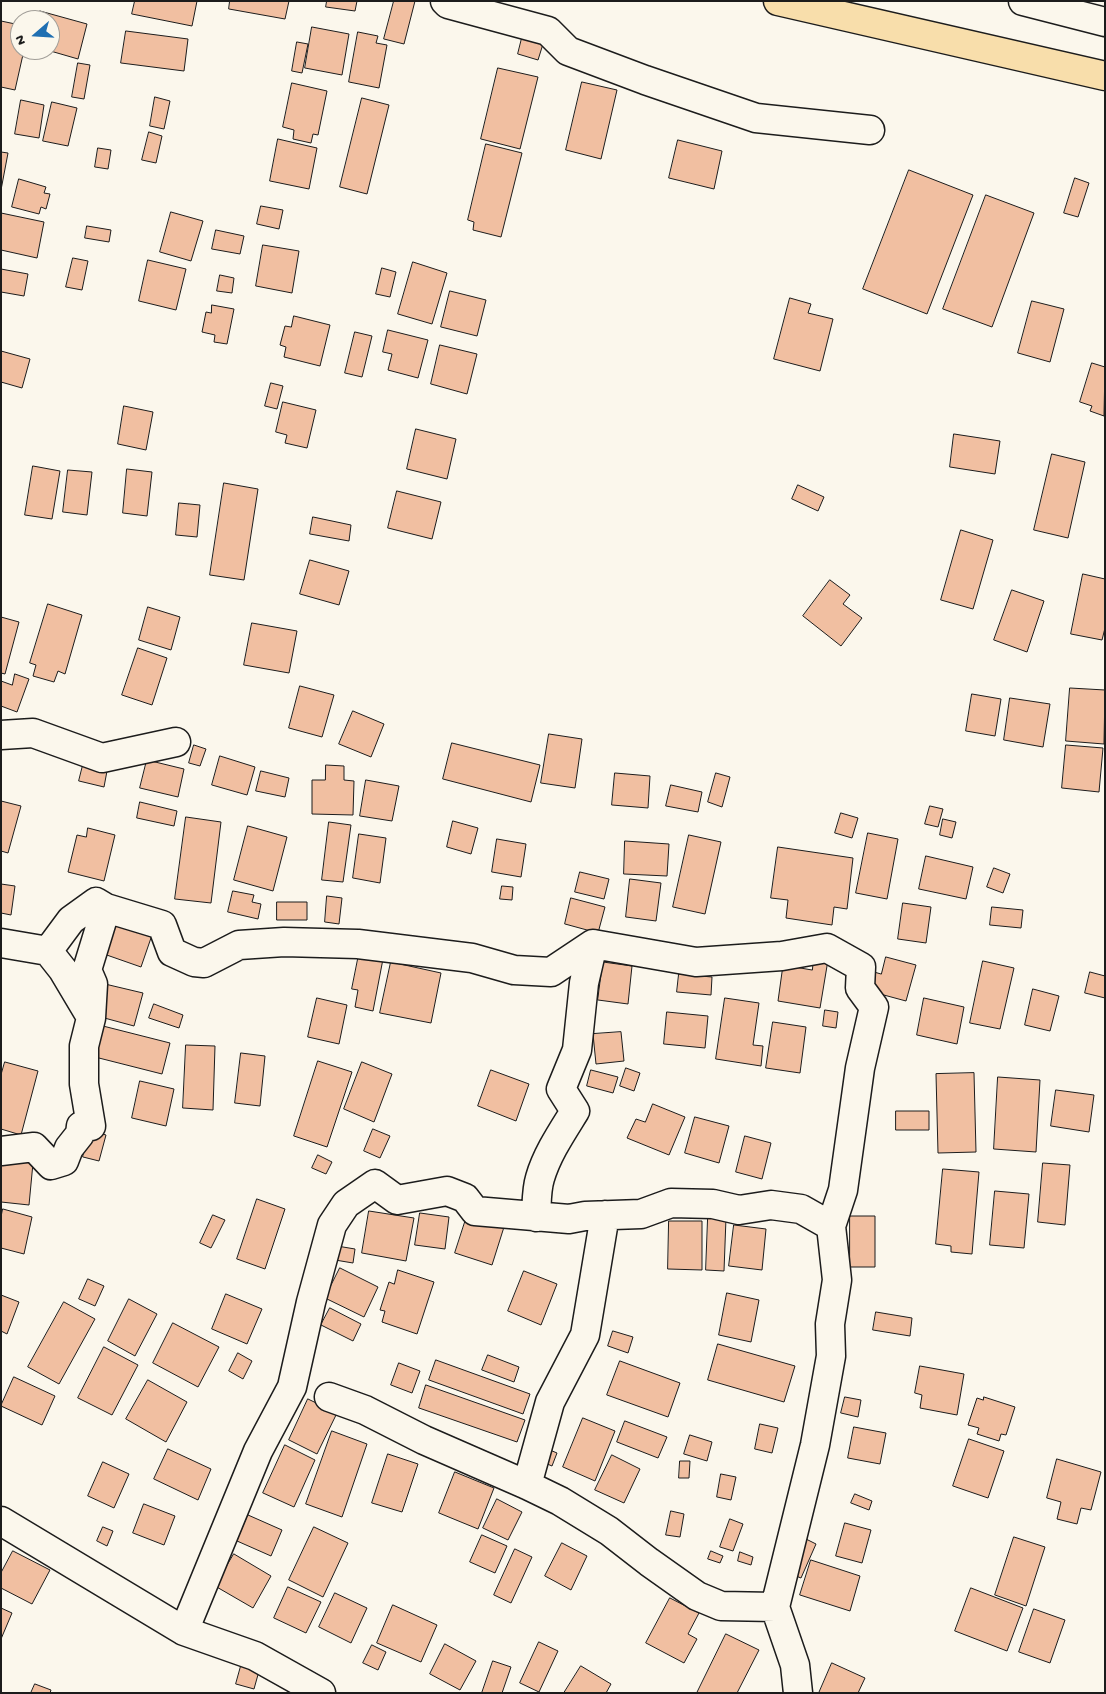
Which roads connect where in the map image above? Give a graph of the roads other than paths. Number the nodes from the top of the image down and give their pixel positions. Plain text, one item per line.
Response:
1 (445, 1) edge
2 (778, 1) edge
3 (1023, 1) edge
4 (1105, 22) edge
5 (1105, 76) edge
6 (870, 130) dead end
7 (1, 735) edge
8 (176, 742) dead end
9 (106, 908) junction
10 (1, 942) edge
11 (593, 944) junction
12 (48, 951) junction
13 (91, 1018) junction
14 (1, 1151) edge
15 (605, 1215) junction
16 (536, 1217) junction
17 (831, 1226) junction
18 (329, 1397) dead end
19 (527, 1484) junction
20 (1, 1521) edge
21 (775, 1607) junction
22 (184, 1631) junction
23 (321, 1693) edge
24 (798, 1693) edge

1 - 6 street
2 - 5 main road
3 - 4 street
7 - 8 street
9 - 11 street
9 - 12 street
9 - 13 street
10 - 12 street
11 - 16 street
11 - 17 street
12 - 13 street
13 - 14 street
15 - 16 street
15 - 17 street
15 - 19 street
16 - 22 street
17 - 21 street
18 - 19 street
19 - 21 street
20 - 22 street
21 - 24 street
22 - 23 street

